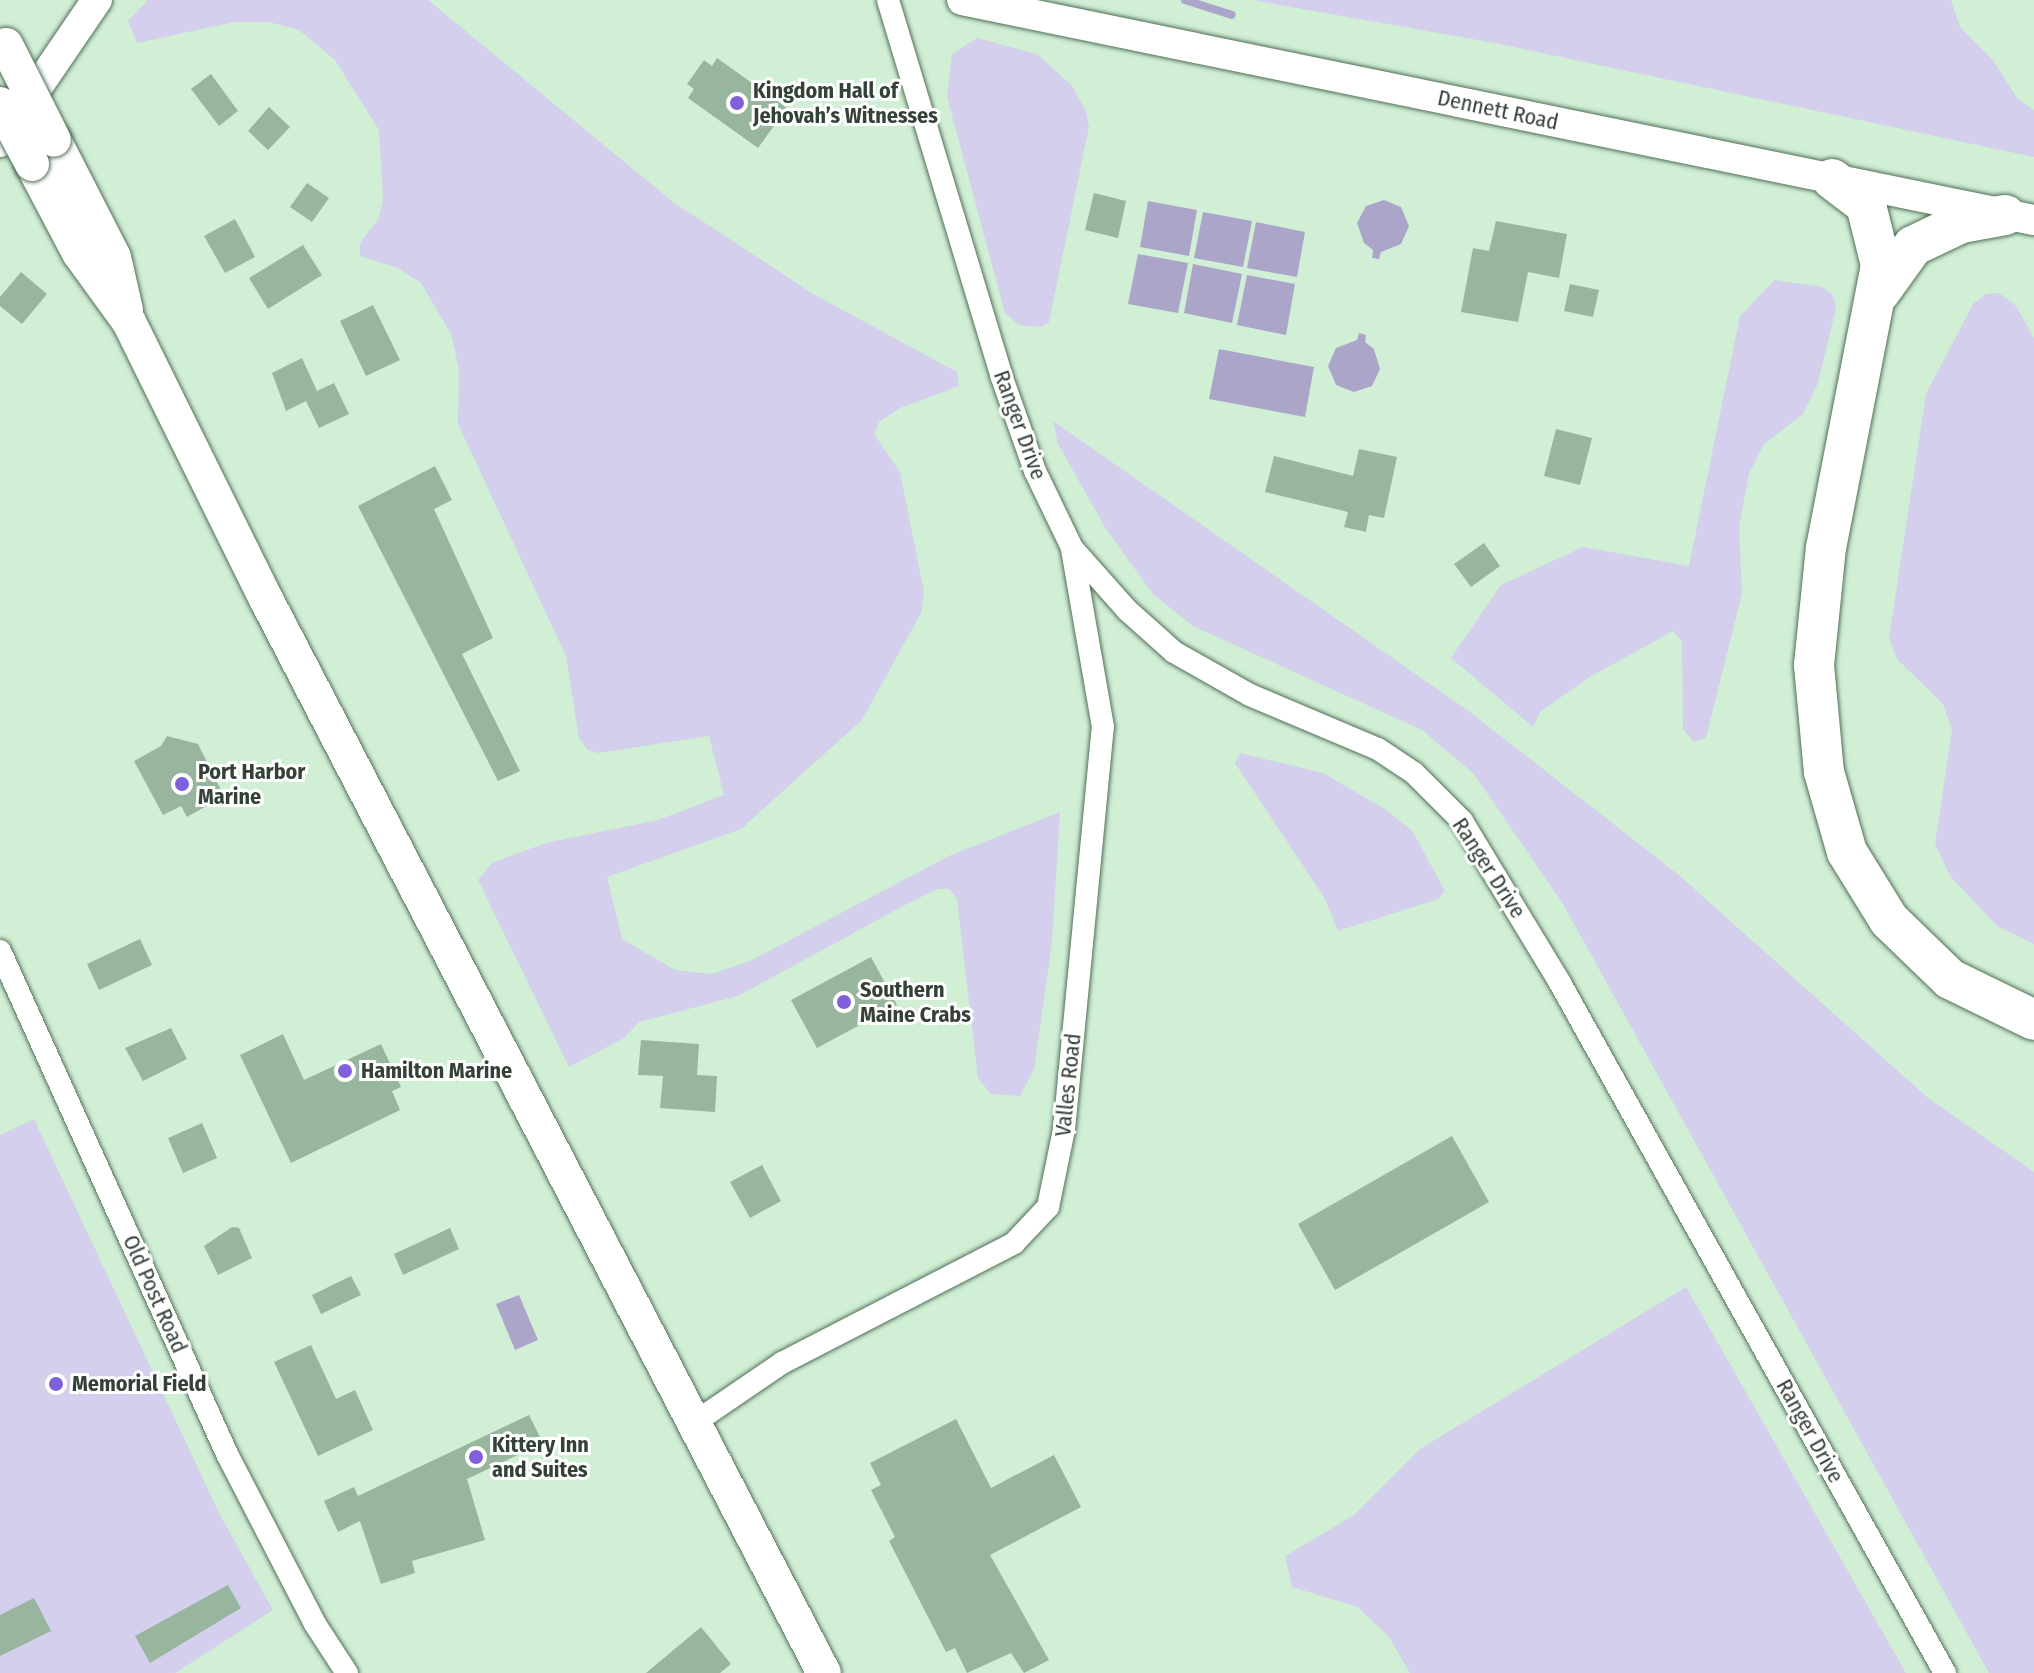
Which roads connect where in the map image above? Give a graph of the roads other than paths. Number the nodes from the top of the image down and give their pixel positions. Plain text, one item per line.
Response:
1 (97, 0) edge
2 (888, 0) edge
3 (962, 0) edge
4 (3, 40) edge
5 (0, 104) edge
6 (0, 142) edge
7 (43, 152) junction
8 (1832, 179) junction
9 (2020, 217) edge
10 (1880, 292) junction
11 (1072, 548) junction
12 (0, 951) edge
13 (2034, 1020) edge
14 (694, 1423) junction
15 (347, 1673) edge
16 (824, 1673) edge
17 (1945, 1673) edge

1 - 6 street
2 - 11 street, Ranger Drive
3 - 8 street, Dennett Road
4 - 7 main road, bridge
5 - 7 main road, bridge
7 - 14 main road
8 - 9 street, Dennett Road
8 - 10 highway
9 - 10 highway
10 - 13 highway
11 - 14 street, Valles Road
11 - 17 street, Ranger Drive
12 - 15 street, Old Post Road
14 - 16 main road

